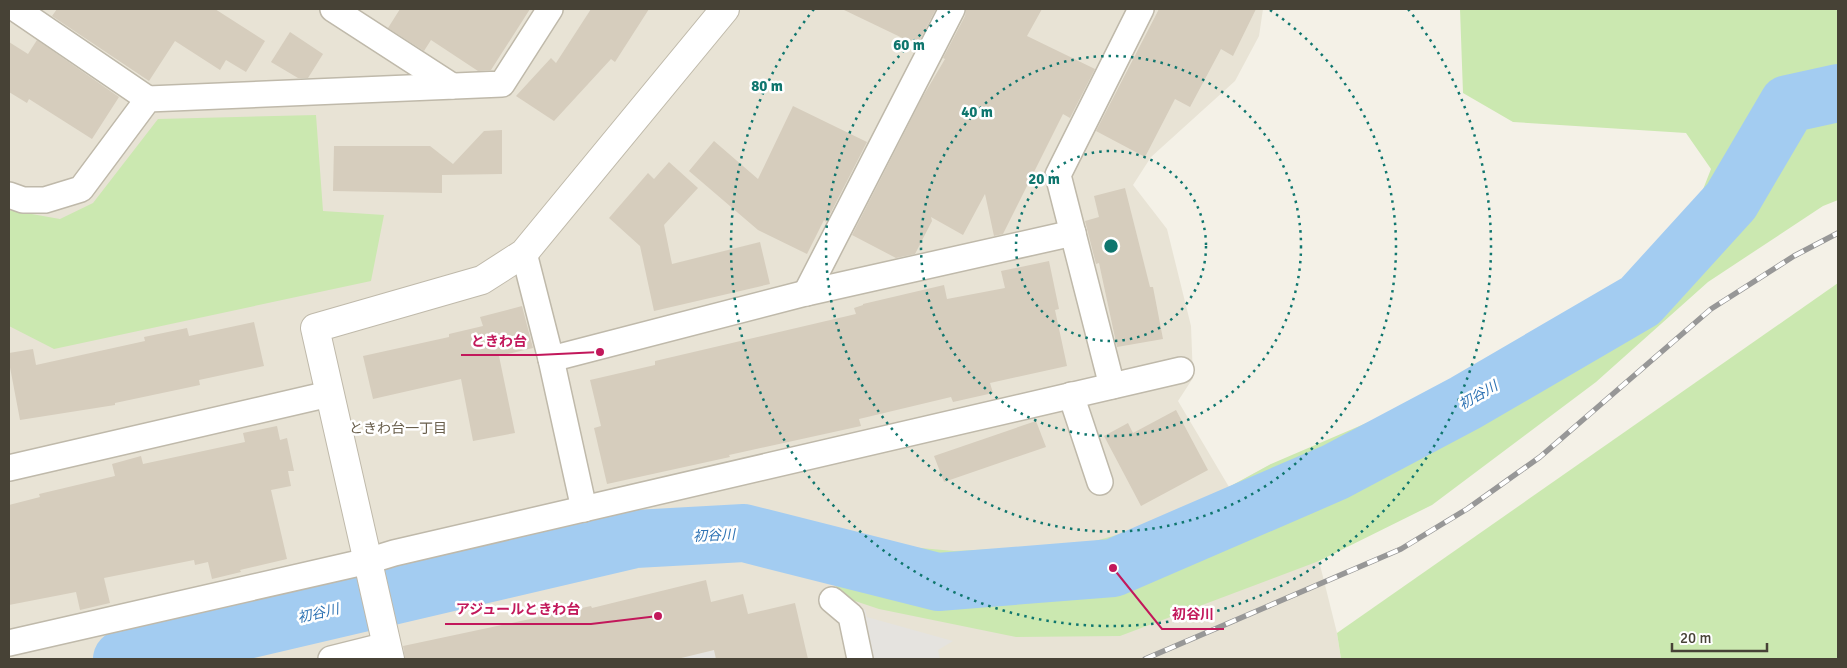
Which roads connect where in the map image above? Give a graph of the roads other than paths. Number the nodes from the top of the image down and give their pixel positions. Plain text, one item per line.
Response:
1 (16, 9) edge
2 (333, 9) edge
3 (550, 9) edge
4 (725, 9) edge
5 (952, 9) edge
6 (1141, 9) edge
7 (452, 86) junction
8 (148, 99) junction
9 (9, 195) edge
10 (1073, 233) junction
11 (524, 253) junction
12 (806, 293) junction
13 (551, 359) junction
14 (1181, 370) dead end
15 (1112, 386) junction
16 (329, 394) junction
17 (1071, 396) junction
18 (9, 468) edge
19 (1100, 482) dead end
20 (584, 509) junction
21 (368, 561) junction
22 (832, 600) dead end
23 (9, 643) edge
24 (388, 652) edge
25 (330, 659) edge
26 (860, 659) edge

1 - 8 street
2 - 7 street
3 - 7 street
4 - 11 street
5 - 12 street
6 - 10 street
7 - 8 street
8 - 9 street
10 - 12 street
10 - 15 street
11 - 13 street
11 - 16 street
12 - 13 street
13 - 20 street
14 - 15 street
15 - 17 street
16 - 18 street
16 - 21 street
17 - 19 street
17 - 20 street
20 - 21 street
21 - 23 street
21 - 24 street
22 - 26 street
24 - 25 street

